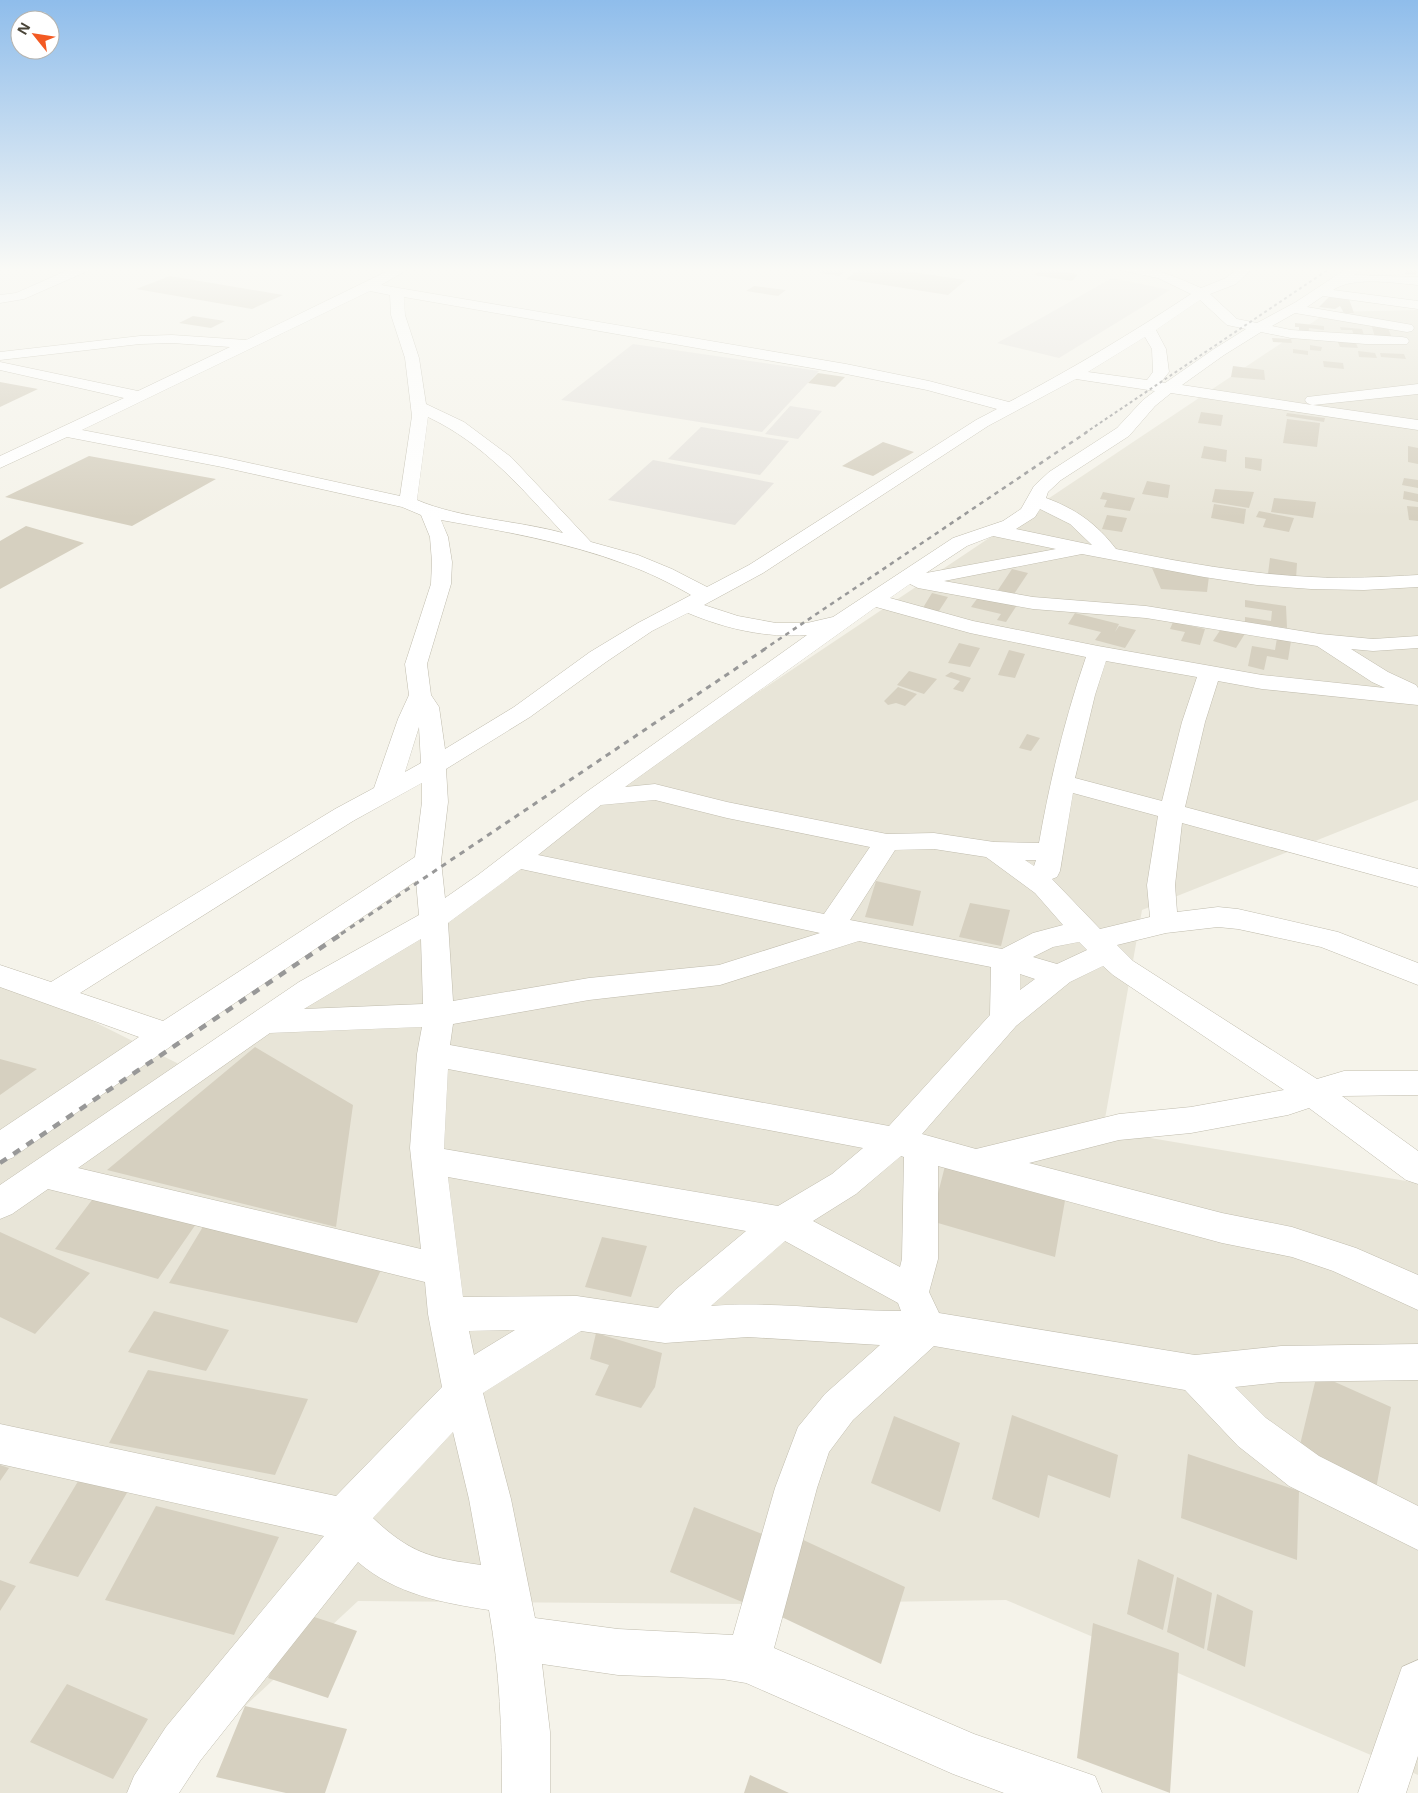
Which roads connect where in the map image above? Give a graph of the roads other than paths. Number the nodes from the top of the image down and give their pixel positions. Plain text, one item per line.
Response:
1 (49, 351) edge
2 (234, 351) edge
3 (410, 351) edge
4 (738, 351) edge
5 (1112, 351) edge
6 (1158, 351) edge
7 (1221, 351) edge
8 (0, 356) edge
9 (0, 366) edge
10 (1074, 374) junction
11 (1158, 387) junction
12 (1418, 389) edge
13 (1354, 395) junction
14 (138, 396) junction
15 (1266, 404) junction
16 (419, 407) junction
17 (1012, 408) junction
18 (1393, 421) junction
19 (1418, 425) edge
20 (66, 432) junction
21 (0, 463) edge
22 (1036, 501) junction
23 (408, 503) junction
24 (429, 512) junction
25 (993, 530) junction
26 (584, 545) junction
27 (1084, 548) junction
28 (1108, 552) junction
29 (1418, 581) edge
30 (910, 582) junction
31 (707, 595) junction
32 (875, 600) junction
33 (687, 605) junction
34 (842, 621) junction
35 (1320, 640) junction
36 (1418, 643) edge
37 (1373, 645) junction
38 (1098, 653) junction
39 (1210, 673) junction
40 (1381, 685) junction
41 (420, 695) junction
42 (1418, 696) edge
43 (434, 766) junction
44 (1062, 782) junction
45 (384, 793) junction
46 (594, 798) junction
47 (1172, 811) junction
48 (887, 842) junction
49 (994, 850) junction
50 (1050, 852) junction
51 (515, 859) junction
52 (428, 861) junction
53 (1418, 878) edge
54 (1047, 890) junction
55 (434, 919) junction
56 (1166, 923) junction
57 (844, 929) junction
58 (1036, 941) junction
59 (1096, 941) junction
60 (1006, 960) junction
61 (1060, 975) junction
62 (1418, 975) edge
63 (0, 976) edge
64 (54, 994) junction
65 (439, 1015) junction
66 (1005, 1018) junction
67 (264, 1022) junction
68 (166, 1034) junction
69 (432, 1054) junction
70 (1418, 1083) edge
71 (1313, 1093) junction
72 (909, 1145) junction
73 (0, 1148) edge
74 (429, 1160) junction
75 (977, 1163) junction
76 (1418, 1170) edge
77 (44, 1174) junction
78 (0, 1204) edge
79 (782, 1222) junction
80 (441, 1270) junction
81 (1418, 1293) edge
82 (919, 1310) junction
83 (577, 1313) junction
84 (447, 1314) junction
85 (666, 1326) junction
86 (1418, 1362) edge
87 (1195, 1373) junction
88 (462, 1389) junction
89 (0, 1444) edge
90 (349, 1525) junction
91 (1418, 1529) edge
92 (507, 1591) junction
93 (517, 1638) junction
94 (748, 1660) junction
95 (1418, 1683) edge
96 (152, 1793) edge
97 (526, 1793) edge
98 (1078, 1793) edge
99 (1382, 1793) edge

1 - 8 street
2 - 14 street
3 - 16 street
4 - 17 street
5 - 10 street
6 - 11 street
7 - 11 street
9 - 14 street
10 - 11 street
10 - 17 street
11 - 15 street
11 - 22 street
12 - 13 street
13 - 15 street
13 - 18 street
14 - 20 street
15 - 18 street
16 - 23 street
16 - 26 street
17 - 31 street
18 - 19 street
20 - 21 street
20 - 23 street
22 - 25 street
22 - 28 street
23 - 24 street
24 - 26 street
24 - 41 street
25 - 27 street
25 - 30 street
26 - 31 street
27 - 28 street
27 - 30 street
28 - 29 street
30 - 32 street
30 - 35 street
31 - 33 street
32 - 34 street
32 - 38 street
33 - 34 street
33 - 43 street
34 - 46 street
35 - 37 street
35 - 40 street
36 - 37 street
36 - 40 street
37 - 40 street
38 - 39 street
38 - 44 street
39 - 40 street
39 - 47 street
40 - 42 street
41 - 43 street
41 - 45 street
43 - 45 street
43 - 52 street
44 - 47 street
44 - 50 street
45 - 64 street
46 - 48 street
46 - 51 street
47 - 53 street
47 - 56 street
48 - 49 street
48 - 57 street
49 - 50 street
49 - 54 street
50 - 54 street
51 - 55 street
51 - 57 street
52 - 55 street
52 - 68 street
54 - 58 street
54 - 59 street
55 - 65 street
55 - 67 street
56 - 59 street
56 - 62 street
57 - 60 street
57 - 65 street
58 - 59 street
58 - 60 street
59 - 61 street
59 - 71 street
60 - 61 street
60 - 66 street
61 - 66 street
63 - 64 street
64 - 68 street
65 - 67 street
65 - 69 street
66 - 72 street
67 - 77 street
68 - 73 street
69 - 72 street
69 - 74 street
70 - 71 street
71 - 75 street
71 - 76 street
72 - 75 street
72 - 79 street
72 - 82 street
74 - 79 street
74 - 80 street
75 - 81 street
77 - 78 street
77 - 80 street
79 - 82 street
79 - 85 street
80 - 84 street
82 - 85 street
82 - 87 street
82 - 94 street
83 - 84 street
83 - 85 street
83 - 88 street
84 - 88 street
86 - 87 street
87 - 91 street
88 - 90 street
88 - 92 street
89 - 90 street
90 - 92 street
90 - 96 street
92 - 93 street
93 - 94 street
93 - 97 street
94 - 98 street
95 - 99 street

